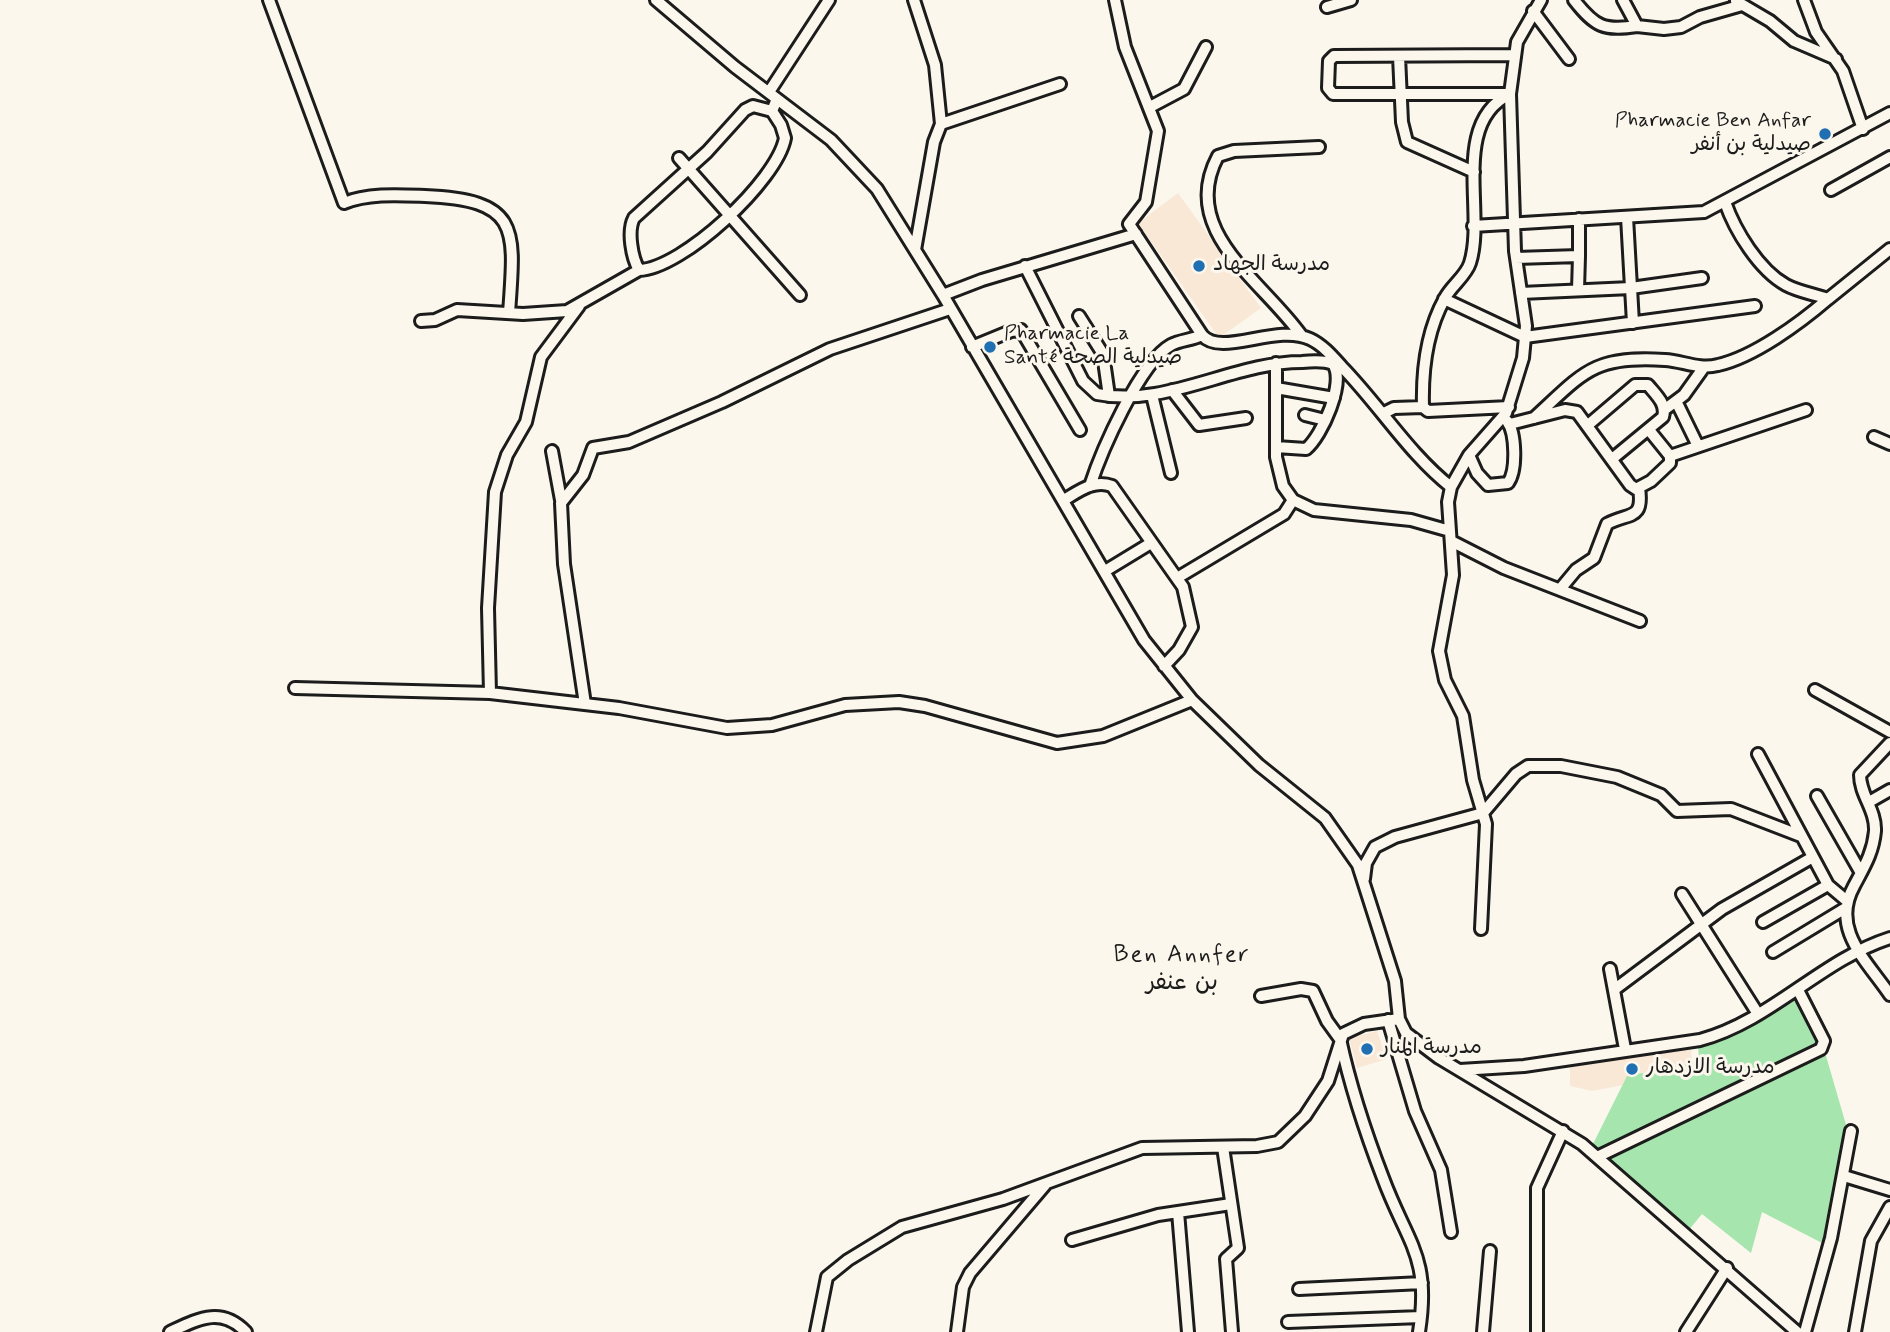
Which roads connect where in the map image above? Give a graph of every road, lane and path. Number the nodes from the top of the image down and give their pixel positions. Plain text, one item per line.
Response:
1 (269, 0) edge
2 (656, 0) edge
3 (829, 0) edge
4 (914, 0) edge
5 (1115, 0) edge
6 (1351, 0) edge
7 (1541, 0) edge
8 (1574, 0) edge
9 (1623, 0) edge
10 (1804, 0) edge
11 (1738, 3) edge
12 (1327, 7) dead end
13 (1533, 11) junction
14 (1637, 26) junction
15 (1206, 47) dead end
16 (1513, 55) junction
17 (1399, 56) junction
18 (1569, 59) dead end
19 (1836, 59) junction
20 (1060, 84) dead end
21 (1402, 94) junction
22 (1510, 94) junction
23 (773, 96) junction
24 (1150, 107) junction
25 (772, 111) junction
26 (1890, 113) edge
27 (941, 124) junction
28 (1863, 129) junction
29 (1319, 147) dead end
30 (1890, 157) edge
31 (679, 158) dead end
32 (689, 168) junction
33 (1474, 172) junction
34 (1831, 190) dead end
35 (1725, 202) junction
36 (731, 215) junction
37 (1627, 217) junction
38 (1579, 219) junction
39 (1514, 222) junction
40 (1473, 226) junction
41 (1136, 234) junction
42 (1890, 249) edge
43 (915, 250) junction
44 (1579, 256) junction
45 (1516, 258) junction
46 (1025, 267) junction
47 (639, 270) junction
48 (1702, 278) dead end
49 (1631, 288) junction
50 (1578, 290) junction
51 (1521, 293) junction
52 (800, 295) dead end
53 (943, 295) junction
54 (1444, 299) junction
55 (1828, 299) junction
56 (579, 306) junction
57 (1755, 306) dead end
58 (950, 309) junction
59 (509, 313) junction
60 (1079, 316) dead end
61 (421, 321) dead end
62 (1633, 323) junction
63 (1202, 335) junction
64 (1301, 335) junction
65 (1525, 337) junction
66 (972, 346) junction
67 (1276, 363) junction
68 (1703, 367) junction
69 (1276, 388) junction
70 (1172, 390) junction
71 (1130, 395) junction
72 (1152, 395) junction
73 (1109, 396) junction
74 (1334, 398) junction
75 (1676, 401) junction
76 (1423, 407) junction
77 (1509, 407) junction
78 (1664, 410) junction
79 (1805, 410) dead end
80 (1384, 413) junction
81 (1305, 415) dead end
82 (1246, 418) dead end
83 (1534, 418) junction
84 (1325, 421) junction
85 (1507, 421) junction
86 (1588, 425) junction
87 (1080, 430) dead end
88 (1649, 430) junction
89 (1874, 438) dead end
90 (1697, 444) junction
91 (1890, 444) edge
92 (1276, 447) junction
93 (552, 451) dead end
94 (1469, 455) junction
95 (1670, 456) junction
96 (1612, 459) junction
97 (1171, 473) dead end
98 (1090, 486) junction
99 (1451, 487) junction
100 (1639, 488) junction
101 (561, 500) junction
102 (1064, 500) junction
103 (1293, 500) junction
104 (1450, 536) junction
105 (1151, 543) junction
106 (1105, 571) junction
107 (1177, 578) junction
108 (1561, 588) junction
109 (1640, 621) dead end
110 (1164, 666) junction
111 (295, 688) dead end
112 (1815, 690) dead end
113 (490, 693) junction
114 (1192, 700) junction
115 (585, 704) junction
116 (1890, 732) edge
117 (1890, 743) edge
118 (1758, 754) dead end
119 (1890, 790) edge
120 (1817, 796) dead end
121 (1869, 802) junction
122 (1483, 813) junction
123 (1801, 836) junction
124 (1813, 857) junction
125 (1861, 873) junction
126 (1363, 881) junction
127 (1828, 885) junction
128 (1682, 894) dead end
129 (1846, 905) junction
130 (1763, 922) dead end
131 (1700, 925) junction
132 (1481, 929) dead end
133 (1890, 938) edge
134 (1858, 950) junction
135 (1773, 952) dead end
136 (1610, 969) dead end
137 (1615, 989) junction
138 (1798, 990) junction
139 (1890, 995) edge
140 (1261, 996) dead end
141 (1758, 1014) junction
142 (1393, 1019) junction
143 (1340, 1039) junction
144 (1625, 1049) junction
145 (1459, 1070) junction
146 (1851, 1130) dead end
147 (1563, 1131) junction
148 (1223, 1147) junction
149 (1597, 1157) junction
150 (1844, 1176) junction
151 (1047, 1183) junction
152 (1890, 1190) edge
153 (1231, 1204) junction
154 (1890, 1207) edge
155 (1178, 1212) junction
156 (1451, 1232) dead end
157 (1072, 1240) dead end
158 (1490, 1251) dead end
159 (1727, 1268) junction
160 (1422, 1283) junction
161 (1298, 1289) dead end
162 (1421, 1317) junction
163 (1288, 1322) dead end
164 (170, 1332) edge
165 (246, 1332) edge
166 (816, 1332) edge
167 (957, 1332) edge
168 (1188, 1332) edge
169 (1232, 1332) edge
170 (1419, 1332) edge
171 (1483, 1332) edge
172 (1537, 1332) edge
173 (1686, 1332) edge
174 (1797, 1332) edge
175 (1805, 1332) edge
176 (1855, 1332) edge

1 - 59 street
2 - 23 street
3 - 23 street
4 - 27 street
5 - 24 street
6 - 12 street
7 - 13 street
8 - 14 street
9 - 14 street
10 - 19 street
11 - 14 street
11 - 19 street
13 - 16 street
13 - 18 street
15 - 24 street
16 - 17 street
16 - 22 street
17 - 21 street
17 - 21 street
19 - 28 street
20 - 27 street
21 - 22 street
21 - 33 street
22 - 33 street
22 - 39 street
23 - 25 street
23 - 43 street
24 - 41 street
25 - 32 street
25 - 36 street
26 - 28 street
27 - 43 street
28 - 35 street
29 - 64 street
30 - 34 street
31 - 32 street
32 - 36 street
32 - 47 street
33 - 40 street
35 - 37 street
35 - 55 street
36 - 47 street
36 - 52 street
37 - 38 street
37 - 49 street
38 - 39 street
38 - 44 street
39 - 40 street
39 - 45 street
40 - 54 street
41 - 46 street
41 - 63 street
42 - 55 street
43 - 53 street
44 - 45 street
44 - 50 street
45 - 51 street
46 - 53 street
46 - 73 street
47 - 56 street
48 - 49 street
49 - 50 street
49 - 62 street
50 - 51 street
51 - 65 street
53 - 58 street
54 - 65 street
54 - 76 street
55 - 68 street
56 - 59 street
56 - 113 street
57 - 62 street
58 - 66 street
58 - 101 street
59 - 61 street
60 - 73 street
62 - 65 street
63 - 64 street
63 - 71 street
64 - 80 street
65 - 77 street
66 - 87 street
66 - 102 street
67 - 69 street
67 - 70 street
67 - 74 street
68 - 75 street
68 - 83 street
69 - 74 street
69 - 92 street
70 - 72 street
70 - 82 street
71 - 72 street
71 - 73 street
71 - 98 street
72 - 97 street
74 - 84 street
75 - 78 street
75 - 90 street
76 - 77 street
76 - 80 street
77 - 85 street
78 - 86 street
78 - 88 street
79 - 90 street
80 - 99 street
81 - 84 street
83 - 85 street
83 - 86 street
84 - 92 street
85 - 94 street
85 - 94 street
86 - 96 street
88 - 95 street
88 - 96 street
89 - 91 street
90 - 95 street
92 - 103 street
93 - 101 street
94 - 99 street
95 - 100 street
96 - 100 street
98 - 102 street
98 - 105 street
99 - 104 street
100 - 108 street
101 - 115 street
102 - 106 street
103 - 104 street
103 - 107 street
104 - 108 street
104 - 122 street
105 - 106 street
105 - 107 street
106 - 110 street
107 - 110 street
108 - 109 street
110 - 114 street
111 - 113 street
112 - 116 street
113 - 115 street
114 - 115 street
114 - 126 street
117 - 121 street
118 - 123 street
119 - 121 street
120 - 125 street
121 - 125 street
122 - 123 street
122 - 126 street
122 - 132 street
123 - 124 street
124 - 127 street
124 - 131 street
125 - 129 street
126 - 142 street
127 - 129 street
127 - 130 street
128 - 131 street
129 - 134 street
129 - 135 street
131 - 137 street
131 - 141 street
133 - 134 street
134 - 138 street
134 - 139 street
136 - 137 street
137 - 144 street
138 - 141 street
138 - 149 street
140 - 143 street
141 - 144 street
142 - 143 street
142 - 145 street
142 - 156 street
143 - 148 street
143 - 160 street
144 - 145 street
145 - 147 street
146 - 150 street
147 - 149 street
147 - 172 street
148 - 151 street
148 - 153 street
149 - 159 street
150 - 152 street
150 - 175 street
151 - 166 street
151 - 167 street
153 - 155 street
153 - 169 street
154 - 176 street
155 - 157 street
155 - 168 street
158 - 171 street
159 - 173 street
159 - 174 street
160 - 161 street
160 - 162 street
162 - 163 street
162 - 170 street
164 - 165 street

